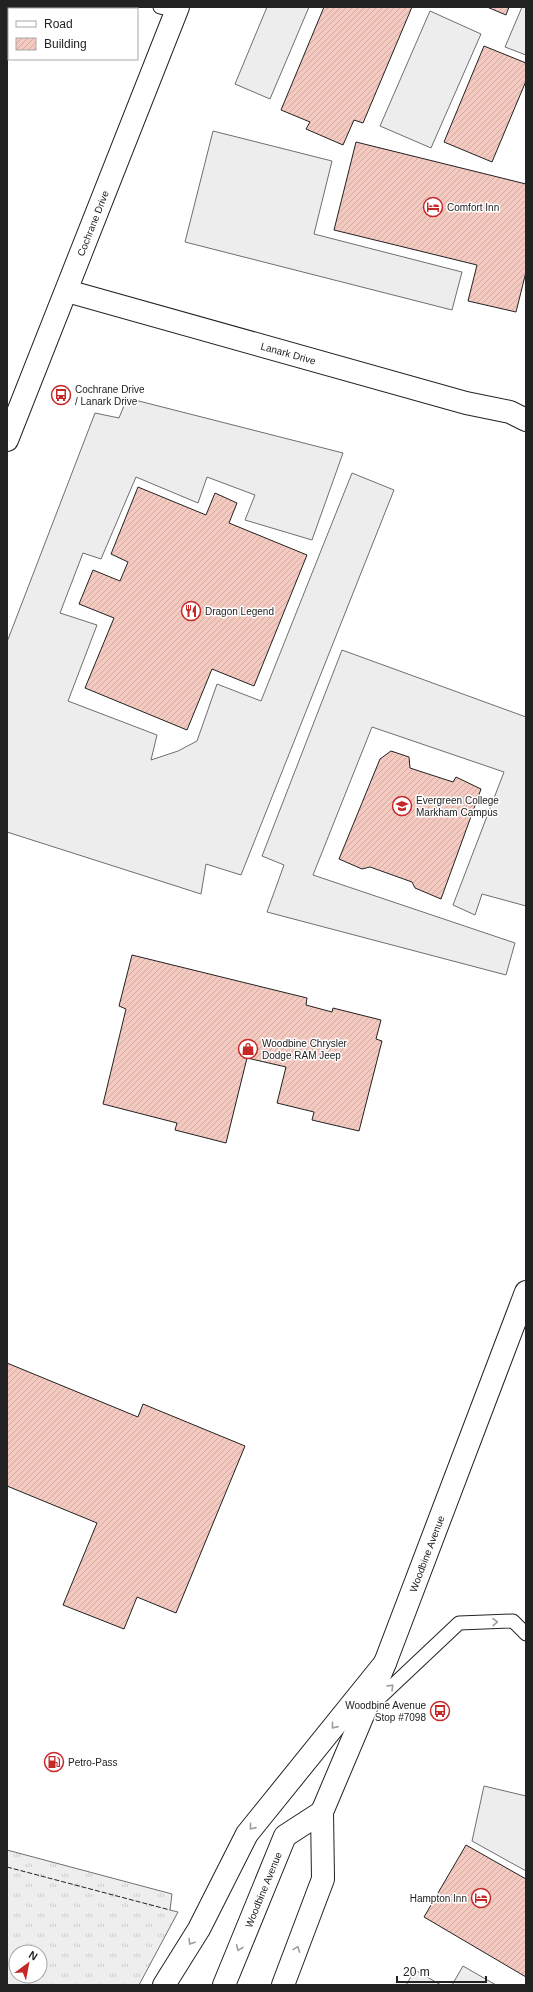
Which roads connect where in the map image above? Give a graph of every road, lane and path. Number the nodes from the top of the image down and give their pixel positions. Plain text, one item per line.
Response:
1 (172, 8) edge
2 (67, 291) junction
3 (521, 414) edge
4 (7, 440) edge
5 (526, 1292) edge
6 (526, 1634) edge
7 (384, 1663) junction
8 (363, 1714) junction
9 (322, 1812) junction
10 (164, 1985) edge
11 (224, 1985) edge
12 (283, 1985) edge

1 - 2 main road, Cochrane Drive
2 - 3 main road, Lanark Drive
2 - 4 main road, Cochrane Drive
5 - 7 main road, Woodbine Avenue
8 -> 6 lane
7 - 8 main road, Woodbine Avenue
7 -> 10 main road
8 - 9 main road, Woodbine Avenue
9 -> 11 main road, Woodbine Avenue
12 -> 9 main road, Woodbine Avenue

